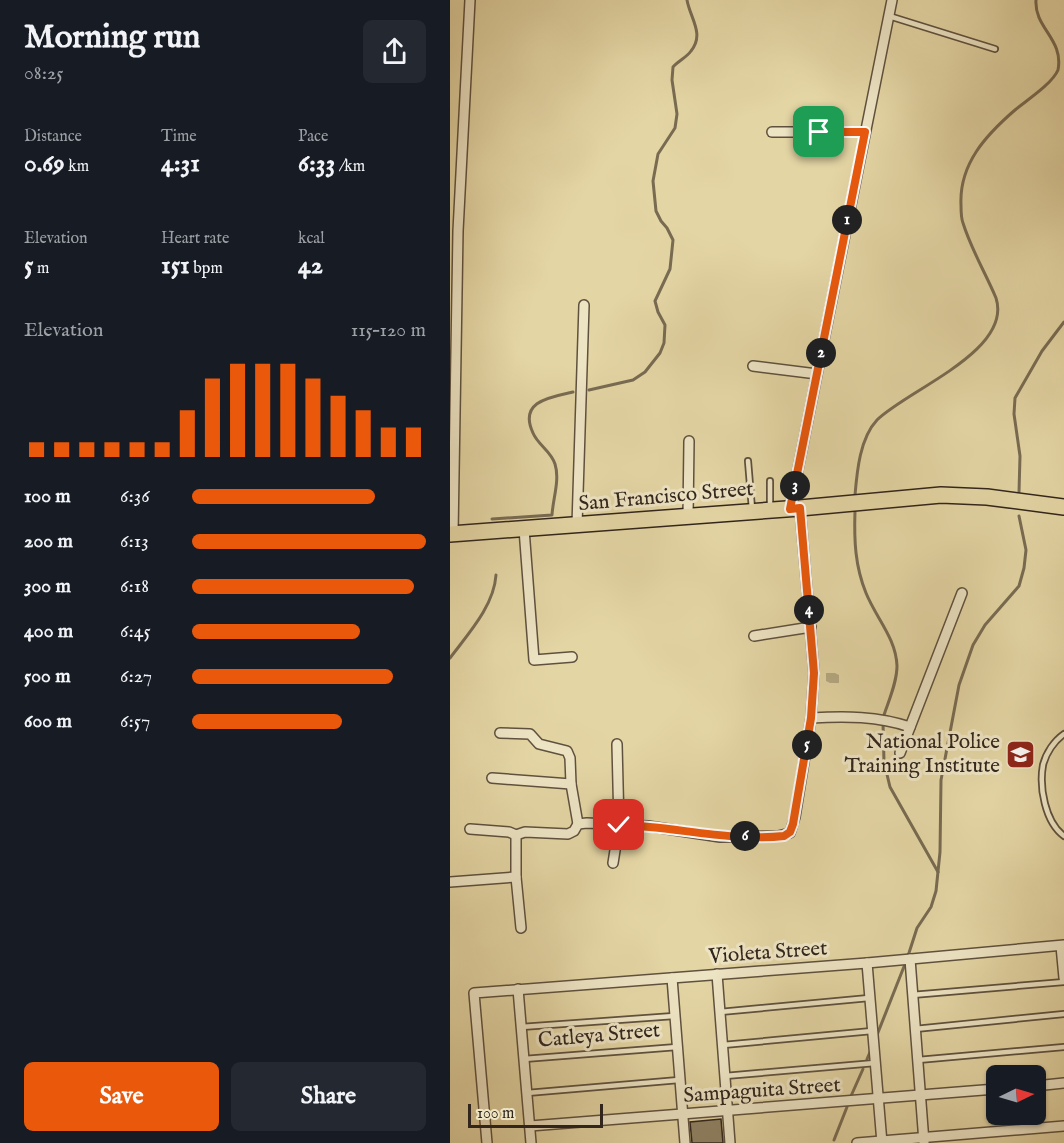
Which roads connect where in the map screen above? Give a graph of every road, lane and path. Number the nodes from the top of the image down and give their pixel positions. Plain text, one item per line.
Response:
1 (470, 0) edge
2 (892, 0) edge
3 (889, 16) junction
4 (995, 49) dead end
5 (772, 132) dead end
6 (865, 132) junction
7 (584, 305) dead end
8 (753, 366) dead end
9 (817, 374) junction
10 (689, 441) dead end
11 (748, 461) dead end
12 (770, 481) dead end
13 (1064, 507) edge
14 (795, 508) junction
15 (752, 510) junction
16 (770, 510) junction
17 (688, 516) junction
18 (577, 525) junction
19 (524, 529) junction
20 (451, 534) edge
21 (962, 593) dead end
22 (811, 627) junction
23 (754, 636) dead end
24 (572, 657) dead end
25 (811, 718) junction
26 (910, 727) junction
27 (500, 733) dead end
28 (1064, 734) edge
29 (617, 744) dead end
30 (900, 753) dead end
31 (492, 778) dead end
32 (571, 784) junction
33 (578, 824) junction
34 (619, 825) junction
35 (470, 829) dead end
36 (516, 835) junction
37 (1064, 836) edge
38 (613, 863) dead end
39 (516, 877) junction
40 (450, 882) edge
41 (521, 928) dead end
42 (1063, 946) edge
43 (910, 959) junction
44 (867, 963) junction
45 (717, 974) junction
46 (672, 978) junction
47 (1064, 980) edge
48 (518, 989) junction
49 (912, 995) junction
50 (870, 998) junction
51 (720, 1012) junction
52 (1064, 1014) edge
53 (674, 1016) junction
54 (521, 1027) junction
55 (915, 1029) junction
56 (873, 1030) junction
57 (723, 1045) junction
58 (677, 1047) junction
59 (1064, 1047) edge
60 (524, 1059) junction
61 (918, 1060) junction
62 (875, 1063) junction
63 (725, 1076) junction
64 (679, 1080) junction
65 (1064, 1083) edge
66 (1046, 1085) edge
67 (986, 1090) edge
68 (527, 1093) junction
69 (920, 1096) junction
70 (878, 1099) junction
71 (728, 1112) junction
72 (682, 1115) junction
73 (530, 1126) junction
74 (1064, 1126) edge
75 (924, 1140) edge
76 (882, 1142) edge
77 (487, 1143) edge
78 (531, 1143) edge
79 (685, 1143) edge
80 (730, 1143) edge
81 (857, 1143) edge

1 - 20 street
2 - 3 street
3 - 4 lane
3 - 6 street
5 - 6 street
6 - 9 street
7 - 18 street
8 - 9 street
9 - 14 street
10 - 17 street
11 - 15 lane
12 - 16 lane
13 - 14 main road, San Francisco Street
14 - 16 main road, San Francisco Street
14 - 22 street
15 - 16 main road, San Francisco Street
15 - 17 main road, San Francisco Street
17 - 18 main road, San Francisco Street
18 - 19 main road, San Francisco Street
19 - 20 main road, San Francisco Street
19 - 24 street
21 - 26 street
22 - 23 street
22 - 25 street
25 - 26 street
25 - 34 street
26 - 30 street
27 - 32 street
28 - 37 lane
29 - 34 street
31 - 32 street
32 - 33 street
33 - 34 street
33 - 36 street
34 - 38 street
35 - 36 street
36 - 39 street
39 - 40 street
39 - 41 street
42 - 43 street, Violeta Street
42 - 47 street
43 - 44 street, Violeta Street
43 - 49 street
44 - 45 street, Violeta Street
44 - 50 street
45 - 46 street, Violeta Street
45 - 51 street
46 - 48 street, Violeta Street
46 - 53 street
47 - 49 lane
48 - 54 street
48 - 77 street, Violeta Street
49 - 55 street
50 - 51 lane
50 - 56 street
51 - 57 street
52 - 55 lane
53 - 54 lane
53 - 58 street
54 - 60 street
55 - 61 street
56 - 57 lane
56 - 62 street
57 - 63 street
58 - 60 lane, Catleya Street
58 - 64 street
59 - 61 lane
60 - 68 street
61 - 69 street
62 - 63 lane
62 - 70 street
63 - 71 street
64 - 68 lane
64 - 72 street
65 - 66 street
67 - 69 street, Sampaguita Street
68 - 73 street
69 - 70 street, Sampaguita Street
69 - 75 street
70 - 71 street, Sampaguita Street
70 - 76 street
71 - 72 street, Sampaguita Street
71 - 80 street
72 - 73 street, Sampaguita Street
72 - 79 street
73 - 78 street
74 - 75 street
75 - 76 street
76 - 81 street

